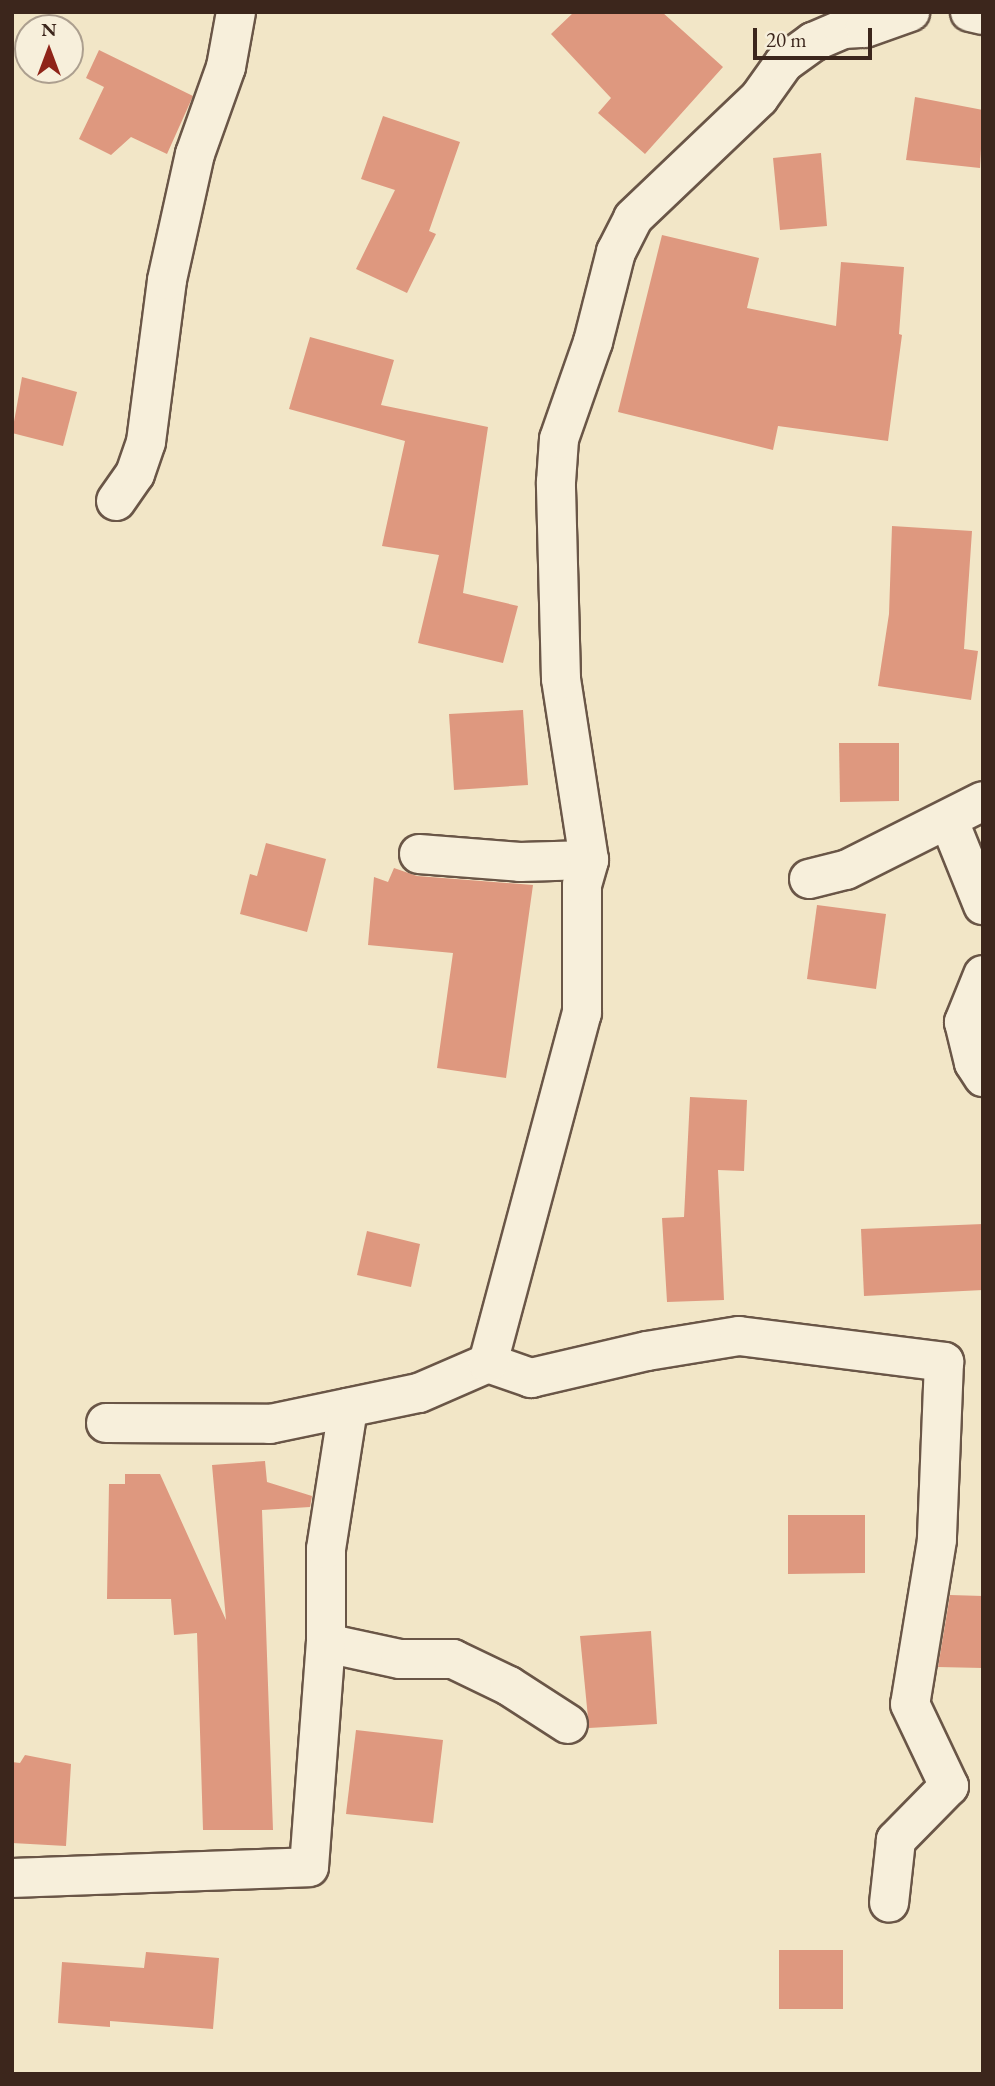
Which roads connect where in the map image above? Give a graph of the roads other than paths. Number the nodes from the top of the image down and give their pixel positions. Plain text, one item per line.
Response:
1 (236, 12) edge
2 (910, 12) edge
3 (970, 12) edge
4 (983, 15) edge
5 (829, 21) edge
6 (116, 501) dead end
7 (983, 801) edge
8 (949, 821) junction
9 (419, 854) dead end
10 (589, 860) junction
11 (808, 879) dead end
12 (983, 905) edge
13 (983, 975) edge
14 (983, 1077) edge
15 (488, 1363) junction
16 (348, 1408) junction
17 (106, 1423) dead end
18 (326, 1643) junction
19 (568, 1724) dead end
20 (12, 1878) edge
21 (889, 1903) dead end

1 - 6 street
2 - 5 street
3 - 4 street
5 - 10 street
7 - 8 street
8 - 11 street
8 - 12 street
9 - 10 street
10 - 15 street
13 - 14 street
15 - 16 street
15 - 21 street
16 - 17 street
16 - 18 street
18 - 19 street
18 - 20 street

